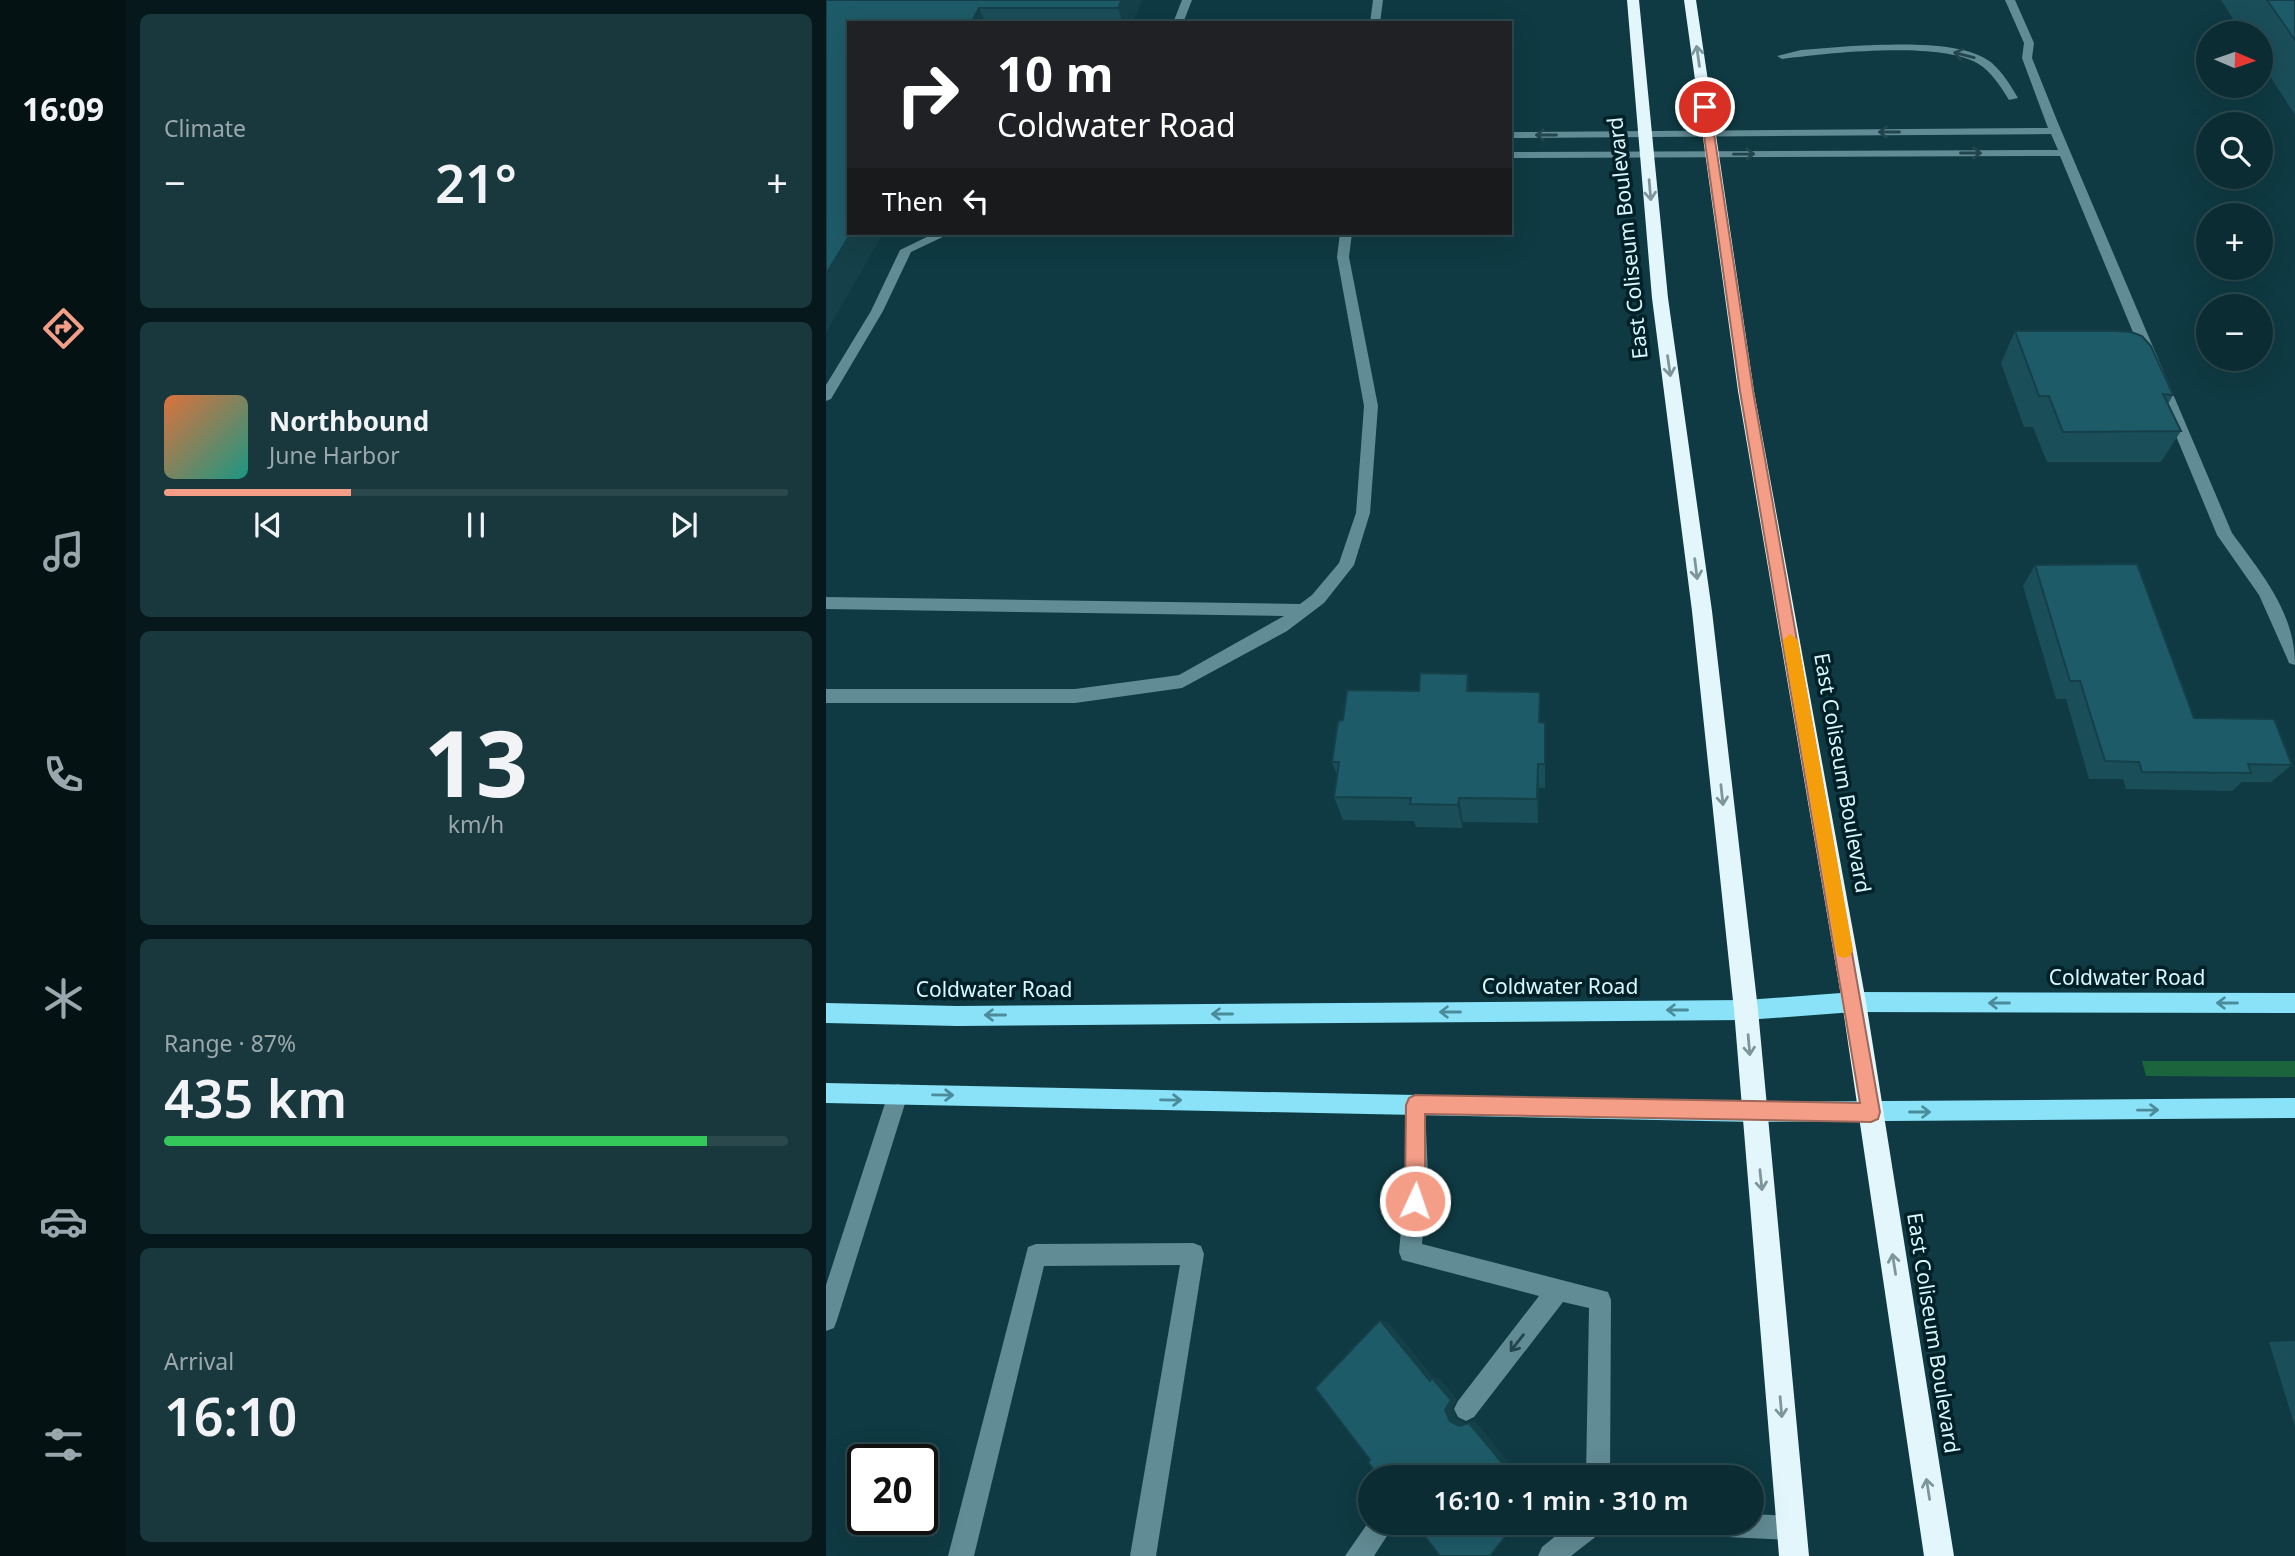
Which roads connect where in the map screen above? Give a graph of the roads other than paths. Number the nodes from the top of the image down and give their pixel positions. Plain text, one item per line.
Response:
1 (1187, 0) edge
2 (1378, 0) edge
3 (1633, 0) edge
4 (1690, 0) edge
5 (2010, 0) edge
6 (1179, 21) edge
7 (1376, 21) edge
8 (1782, 56) dead end
9 (2013, 98) dead end
10 (2056, 131) junction
11 (1709, 134) junction
12 (1512, 135) edge
13 (1646, 145) junction
14 (2065, 153) junction
15 (1712, 154) junction
16 (1512, 155) edge
17 (940, 235) edge
18 (1346, 235) edge
19 (826, 396) edge
20 (826, 603) edge
21 (1303, 610) junction
22 (2295, 658) edge
23 (826, 696) edge
24 (1854, 1002) junction
25 (2295, 1003) edge
26 (1746, 1010) junction
27 (826, 1013) edge
28 (826, 1093) edge
29 (898, 1094) junction
30 (1415, 1105) junction
31 (2295, 1108) edge
32 (1754, 1112) junction
33 (1871, 1112) junction
34 (1559, 1289) junction
35 (826, 1320) edge
36 (1466, 1409) dead end
37 (1598, 1465) edge
38 (1764, 1527) edge
39 (1791, 1528) junction
40 (1374, 1535) edge
41 (1578, 1535) edge
42 (961, 1556) edge
43 (1143, 1556) edge
44 (1358, 1556) edge
45 (1551, 1556) edge
46 (1794, 1556) edge
47 (1938, 1556) edge

1 - 6 lane
2 - 7 lane
3 - 13 highway, East Coliseum Boulevard
11 -> 4 highway, East Coliseum Boulevard
5 - 10 lane
9 -> 8 lane
10 -> 11 lane
10 - 14 lane
11 - 13 lane
11 - 15 highway, East Coliseum Boulevard
13 -> 12 lane
13 - 15 lane
13 - 16 lane
13 -> 26 highway, East Coliseum Boulevard
15 -> 14 lane
14 - 22 lane
15 - 24 highway, East Coliseum Boulevard
17 - 19 lane
18 - 21 lane
20 - 21 lane
21 - 23 lane
25 -> 24 main road, Coldwater Road
24 - 26 main road, Coldwater Road
24 - 33 highway, East Coliseum Boulevard
26 -> 27 main road, Coldwater Road
26 -> 32 highway, East Coliseum Boulevard
28 - 29 main road
29 -> 30 main road
29 - 35 lane
30 - 32 main road
30 - 34 lane
33 -> 31 main road
32 - 33 main road
32 -> 39 highway, East Coliseum Boulevard
47 -> 33 highway, East Coliseum Boulevard
34 -> 36 lane
34 - 37 lane
38 - 39 lane
39 - 46 highway, East Coliseum Boulevard
40 - 44 lane
41 - 45 lane
42 - 43 lane

